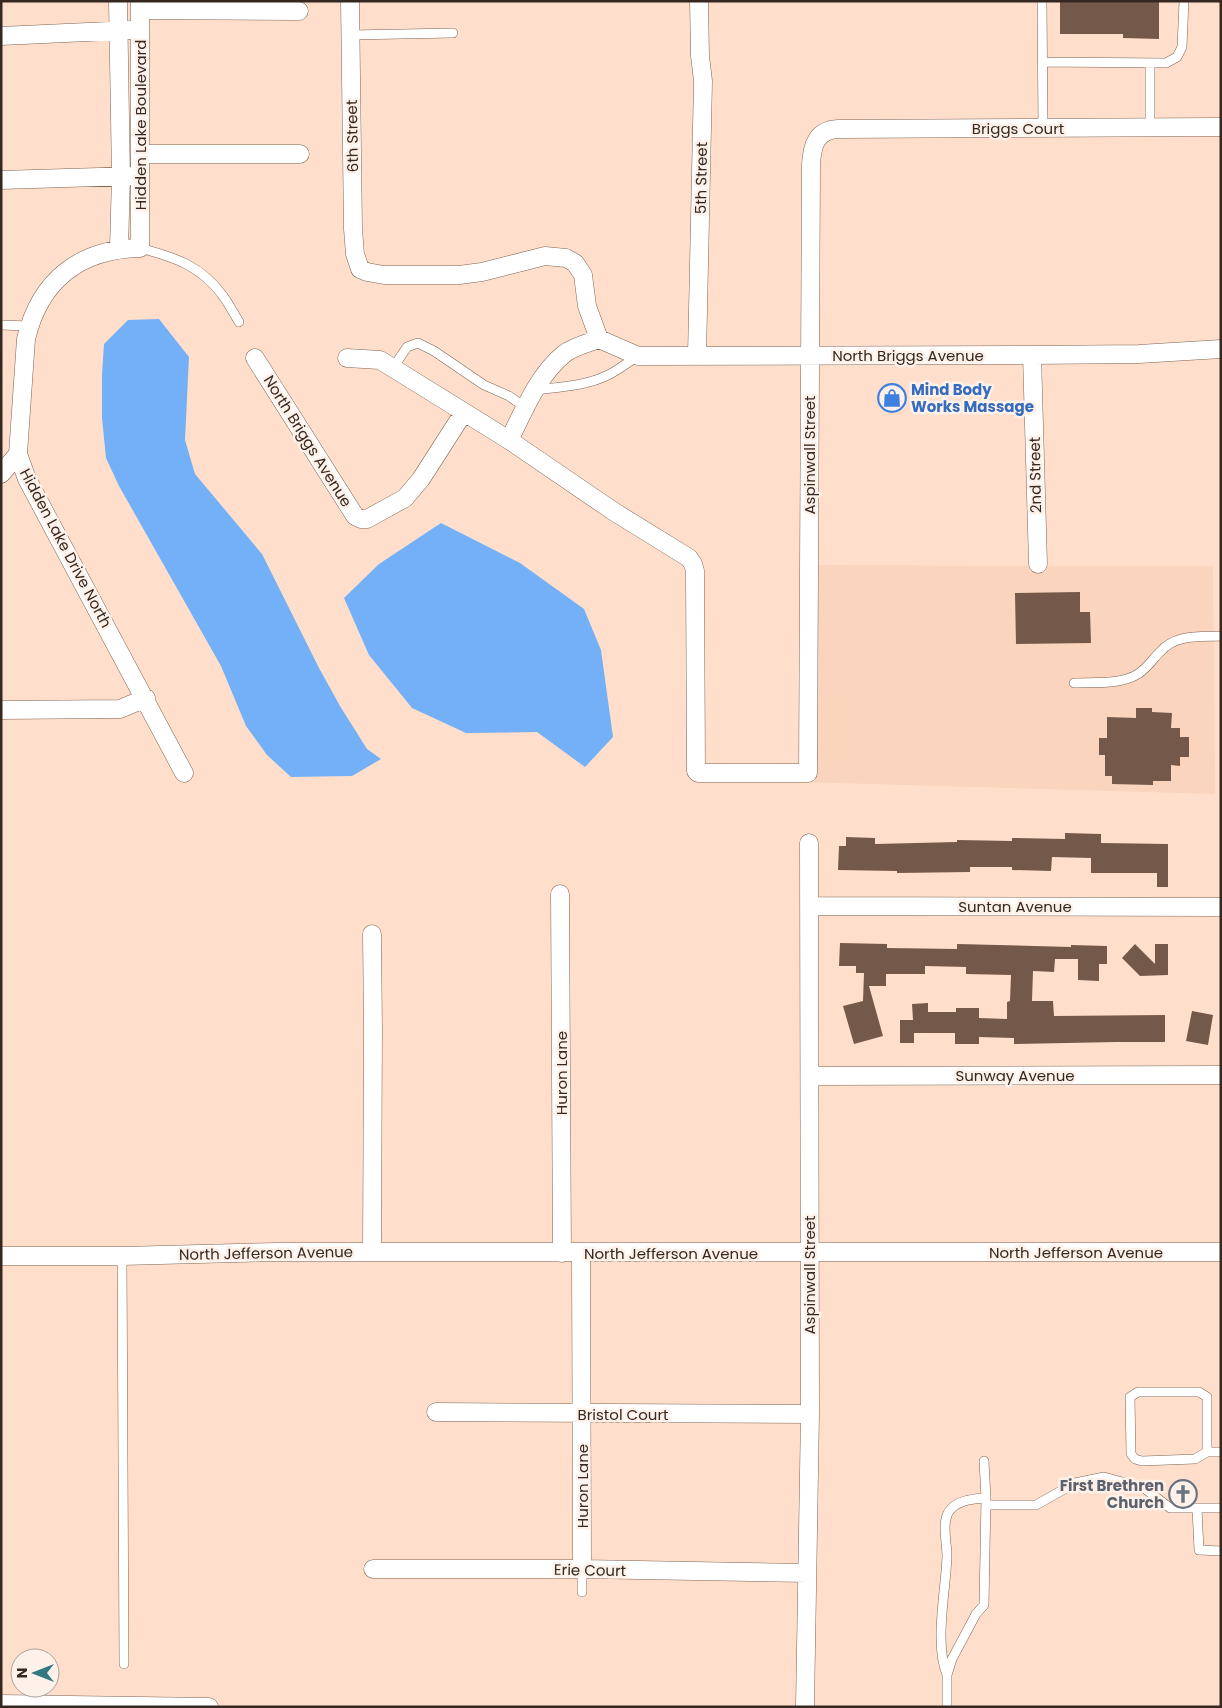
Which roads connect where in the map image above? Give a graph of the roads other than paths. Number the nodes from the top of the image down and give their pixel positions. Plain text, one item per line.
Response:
1 (118, 1) edge
2 (350, 1) edge
3 (699, 1) edge
4 (1042, 1) edge
5 (1184, 1) edge
6 (140, 5) edge
7 (299, 11) dead end
8 (119, 30) junction
9 (139, 30) junction
10 (453, 33) dead end
11 (351, 35) junction
12 (1, 36) edge
13 (1042, 62) junction
14 (1150, 64) junction
15 (1150, 127) junction
16 (1221, 127) edge
17 (1043, 128) junction
18 (818, 138) joint
19 (140, 154) junction
20 (300, 154) dead end
21 (140, 176) junction
22 (121, 177) junction
23 (1, 180) edge
24 (119, 248) junction
25 (140, 248) junction
26 (240, 322) dead end
27 (1, 325) edge
28 (29, 326) junction
29 (599, 339) junction
30 (1221, 349) edge
31 (1032, 355) junction
32 (638, 356) junction
33 (696, 356) junction
34 (810, 356) junction
35 (255, 358) dead end
36 (347, 358) dead end
37 (393, 368) junction
38 (535, 390) junction
39 (526, 408) junction
40 (464, 412) junction
41 (509, 440) junction
42 (18, 454) junction
43 (1, 474) edge
44 (1038, 564) dead end
45 (1221, 636) edge
46 (1074, 683) dead end
47 (146, 698) junction
48 (1, 710) edge
49 (184, 773) dead end
50 (808, 843) dead end
51 (560, 894) dead end
52 (809, 906) junction
53 (1221, 907) edge
54 (372, 934) dead end
55 (1221, 1075) edge
56 (810, 1076) junction
57 (372, 1252) junction
58 (809, 1252) junction
59 (1221, 1252) edge
60 (562, 1253) junction
61 (581, 1253) junction
62 (1, 1256) edge
63 (122, 1256) junction
64 (436, 1412) dead end
65 (581, 1414) junction
66 (810, 1414) junction
67 (1207, 1452) junction
68 (1221, 1452) edge
69 (984, 1461) dead end
70 (986, 1502) junction
71 (1198, 1508) junction
72 (1221, 1508) edge
73 (1221, 1550) edge
74 (373, 1570) dead end
75 (582, 1570) junction
76 (807, 1573) junction
77 (582, 1592) dead end
78 (124, 1664) dead end
79 (947, 1675) junction
80 (1, 1704) edge
81 (209, 1707) edge
82 (805, 1707) edge
83 (947, 1707) edge

1 - 8 street
2 - 11 street, 6th Street
3 - 33 street, 5th Street
4 - 13 lane
5 - 14 lane
6 - 7 street
6 - 9 street, Hidden Lake Boulevard
8 - 9 street
8 - 12 street
8 - 22 street
9 - 19 street, Hidden Lake Boulevard
10 - 11 lane
11 - 29 street, 6th Street
13 - 14 lane
13 - 17 lane
14 - 15 lane
15 - 16 street, Briggs Court
15 - 17 street, Briggs Court
17 - 18 street, Briggs Court
18 - 34 street, Aspinwall Street
19 - 20 street
19 - 21 street, Hidden Lake Boulevard
21 - 22 street
21 - 25 street, Hidden Lake Boulevard
22 - 23 street
22 - 24 street
24 - 25 street, Hidden Lake Drive North
24 - 28 street, Hidden Lake Drive North
25 - 26 lane
27 - 28 lane
28 - 42 street, Hidden Lake Drive North
29 - 32 street, North Briggs Avenue
29 - 38 street
30 - 31 street, North Briggs Avenue
31 - 34 street, North Briggs Avenue
31 - 44 street, 2nd Street
32 - 33 street, North Briggs Avenue
32 - 38 lane
33 - 34 street, North Briggs Avenue
34 - 41 street, Aspinwall Street
35 - 40 street, North Briggs Avenue
36 - 37 street
37 - 39 lane
37 - 40 street
38 - 39 street
39 - 41 street
40 - 41 street
42 - 43 street
42 - 47 street, Hidden Lake Drive North
45 - 46 lane
47 - 48 street
47 - 49 street, Hidden Lake Drive North
50 - 52 street, Aspinwall Street
51 - 60 street, Huron Lane
52 - 53 street, Suntan Avenue
52 - 56 street, Aspinwall Street
54 - 57 street
55 - 56 street, Sunway Avenue
56 - 58 street, Aspinwall Street
57 - 60 street, North Jefferson Avenue
57 - 63 street, North Jefferson Avenue
58 - 59 street, North Jefferson Avenue
58 - 61 street, North Jefferson Avenue
58 - 66 street, Aspinwall Street
60 - 61 street, North Jefferson Avenue
61 - 65 street, Huron Lane
62 - 63 street, North Jefferson Avenue
63 - 78 lane
64 - 65 street, Bristol Court
65 - 66 street, Bristol Court
65 - 75 street, Huron Lane
66 - 76 street, Aspinwall Street
67 - 67 lane
67 - 68 lane
69 - 70 lane
70 - 71 lane
70 - 79 lane
70 - 79 lane
71 - 72 lane
71 - 73 lane
74 - 75 street, Erie Court
75 - 76 street, Erie Court
75 - 77 lane
76 - 82 street, Aspinwall Street
79 - 83 lane
80 - 81 street

